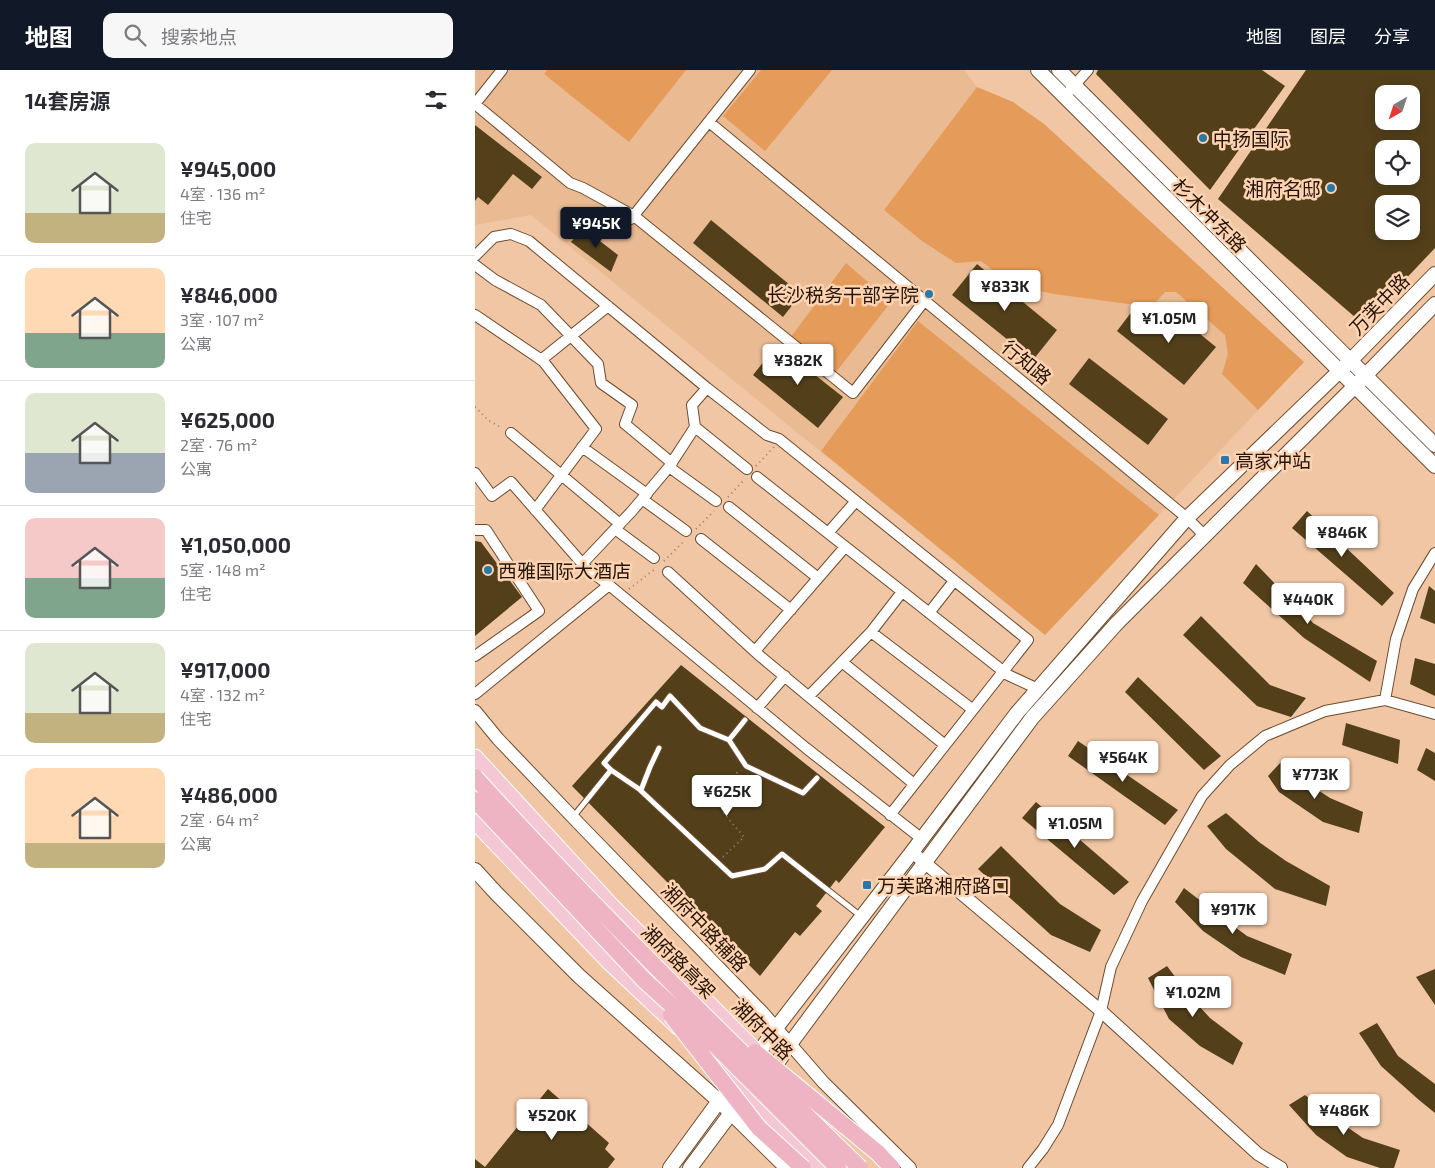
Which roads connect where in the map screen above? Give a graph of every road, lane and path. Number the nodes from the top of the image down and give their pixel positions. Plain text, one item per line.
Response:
1 (502, 70) edge
2 (750, 70) edge
3 (1038, 70) edge
4 (1088, 70) edge
5 (1061, 71) edge
6 (1051, 82) junction
7 (1075, 85) junction
8 (1065, 96) junction
9 (475, 104) edge
10 (709, 122) junction
11 (632, 217) junction
12 (475, 256) edge
13 (475, 265) edge
14 (1435, 274) edge
15 (925, 300) junction
16 (1435, 304) edge
17 (608, 306) junction
18 (475, 315) edge
19 (571, 336) junction
20 (541, 360) junction
21 (1350, 361) junction
22 (1339, 371) junction
23 (1365, 375) junction
24 (1355, 386) junction
25 (707, 388) junction
26 (475, 407) edge
27 (695, 427) junction
28 (511, 433) joint
29 (781, 440) junction
30 (1435, 445) edge
31 (582, 447) junction
32 (670, 465) junction
33 (1435, 466) edge
34 (475, 473) edge
35 (750, 474) junction
36 (561, 475) junction
37 (645, 496) junction
38 (856, 501) junction
39 (721, 505) junction
40 (535, 510) junction
41 (1187, 518) junction
42 (617, 527) junction
43 (475, 530) edge
44 (828, 533) junction
45 (687, 535) junction
46 (1204, 535) junction
47 (701, 539) dead end
48 (845, 547) junction
49 (1435, 553) edge
50 (657, 563) junction
51 (582, 564) junction
52 (669, 572) dead end
53 (818, 578) junction
54 (954, 580) junction
55 (609, 585) junction
56 (903, 592) junction
57 (622, 595) junction
58 (791, 610) junction
59 (929, 613) junction
60 (871, 632) junction
61 (755, 651) junction
62 (475, 656) edge
63 (842, 662) junction
64 (1003, 671) junction
65 (785, 676) junction
66 (1038, 689) junction
67 (475, 694) edge
68 (809, 696) junction
69 (1385, 700) junction
70 (757, 708) junction
71 (972, 710) junction
72 (475, 711) edge
73 (1435, 714) edge
74 (745, 720) dead end
75 (729, 740) junction
76 (945, 745) junction
77 (659, 748) dead end
78 (475, 757) edge
79 (746, 766) junction
80 (611, 770) junction
81 (475, 777) edge
82 (817, 778) dead end
83 (914, 784) junction
84 (641, 790) junction
85 (475, 800) edge
86 (890, 814) junction
87 (573, 818) junction
88 (475, 822) edge
89 (921, 839) junction
90 (912, 852) junction
91 (717, 862) junction
92 (925, 863) junction
93 (475, 870) edge
94 (862, 917) junction
95 (644, 980) junction
96 (669, 981) junction
97 (1101, 1011) junction
98 (777, 1028) junction
99 (790, 1044) junction
100 (759, 1053) junction
101 (773, 1068) junction
102 (737, 1084) junction
103 (753, 1098) junction
104 (719, 1101) junction
105 (731, 1114) junction
106 (670, 1168) edge
107 (690, 1168) edge
108 (787, 1168) edge
109 (803, 1168) edge
110 (823, 1168) edge
111 (838, 1168) edge
112 (860, 1168) edge
113 (886, 1168) edge
114 (892, 1168) edge
115 (910, 1168) edge
116 (1028, 1168) edge
117 (1281, 1168) edge

1 - 9 street
2 - 10 street
3 - 6 main road, 杉木冲东路
4 - 7 street
5 - 6 street
5 - 7 main road, 杉木冲东路
6 - 8 main road, 杉木冲东路
7 - 8 street
7 - 21 main road, 杉木冲东路
8 - 22 main road, 杉木冲东路
9 - 11 street
10 - 11 street
10 - 15 street, 行知路
11 - 15 street
12 - 17 street
13 - 19 street
14 - 21 main road, 万芙中路
15 - 41 street, 行知路
16 - 23 main road, 万芙中路
17 - 19 street
17 - 25 street
18 - 20 street
19 - 20 street
19 - 32 street
20 - 31 street
21 - 22 main road, 万芙中路
21 - 23 main road, 杉木冲东路
22 - 24 main road, 杉木冲东路
22 - 41 main road, 万芙中路
23 - 24 main road, 万芙中路
23 - 30 main road, 杉木冲东路
24 - 33 main road, 杉木冲东路
24 - 46 main road, 万芙中路
25 - 27 street
25 - 29 street
26 - 28 path
27 - 32 street
27 - 35 street
28 - 36 street
29 - 35 path
29 - 38 street
31 - 36 street
31 - 37 street
32 - 37 street
32 - 39 street
34 - 40 street
35 - 39 path
35 - 44 street
36 - 40 street
36 - 42 street
37 - 42 street
37 - 45 street
38 - 44 street
38 - 54 street
39 - 45 path
39 - 53 street
40 - 51 street
41 - 46 street, 行知路
41 - 66 main road, 万芙中路
42 - 50 street
42 - 51 street
43 - 62 street
44 - 48 street
45 - 50 path
46 - 92 main road, 万芙中路
47 - 58 street
48 - 53 street
48 - 56 street
49 - 69 street
50 - 57 path
51 - 55 street
52 - 61 street
53 - 58 street
54 - 59 street
54 - 64 street
55 - 57 street
55 - 67 street
56 - 59 street
56 - 60 street
57 - 70 street
58 - 61 street
59 - 64 street
60 - 63 street
60 - 71 street
61 - 65 street
63 - 68 street
63 - 76 street
64 - 66 street
64 - 71 street
65 - 68 street
65 - 70 street
66 - 89 main road, 万芙中路
68 - 83 street
69 - 73 street
69 - 97 street
70 - 86 street
71 - 76 street
72 - 87 street, 湘府中路辅路
74 - 75 lane
75 - 79 lane
75 - 80 lane
76 - 83 street
77 - 84 lane
78 - 100 main road, 湘府中路
79 - 82 lane
79 - 91 path
80 - 84 lane
80 - 87 lane
81 - 96 highway, 湘府路高架, bridge
83 - 86 street
84 - 91 lane
85 - 95 highway, 湘府路高架, bridge
86 - 89 street
87 - 98 street, 湘府中路辅路
88 - 102 main road
89 - 90 main road, 万芙中路
90 - 92 street
90 - 94 main road, 万芙中路
91 - 94 lane
92 - 97 street
92 - 99 main road, 万芙中路
93 - 104 main road
94 - 98 main road, 万芙中路
95 - 109 highway, bridge
95 - 111 highway, 湘府路高架, bridge
96 - 112 highway, 湘府路高架, bridge
96 - 114 highway, bridge
97 - 116 street
97 - 117 street
98 - 99 street, 湘府中路辅路
98 - 100 main road, 万芙中路
99 - 101 main road, 万芙中路
99 - 115 street, 湘府中路辅路
100 - 101 main road, 湘府中路
100 - 102 main road, 万芙中路
101 - 103 main road, 万芙中路
101 - 113 main road, 湘府中路
102 - 103 main road
102 - 104 main road, 万芙中路
103 - 105 main road
103 - 110 main road
104 - 105 main road
104 - 106 main road, 万芙中路
105 - 107 main road
105 - 108 main road

